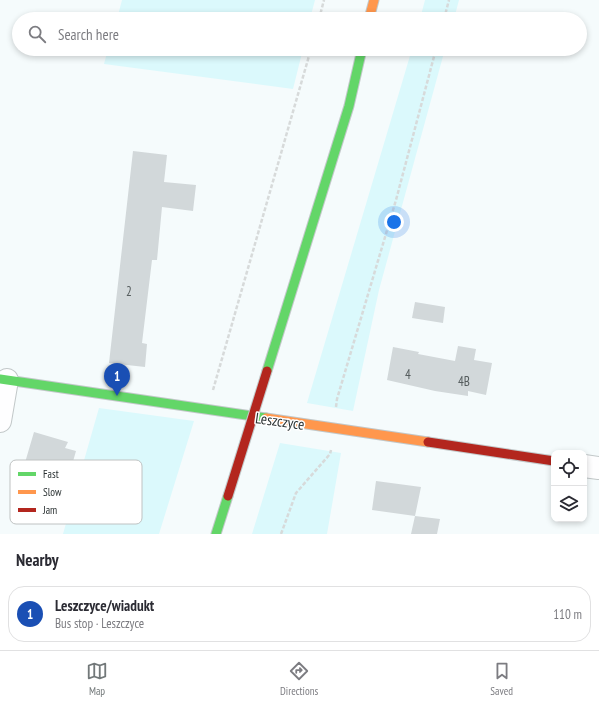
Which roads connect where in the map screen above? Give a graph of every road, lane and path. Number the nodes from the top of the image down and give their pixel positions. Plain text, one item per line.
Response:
1 (324, 0) edge
2 (374, 0) edge
3 (449, 0) edge
4 (321, 12) edge
5 (371, 12) edge
6 (446, 12) edge
7 (309, 56) edge
8 (360, 56) edge
9 (434, 56) edge
10 (4, 379) edge
11 (208, 410) junction
12 (0, 421) edge
13 (335, 429) junction
14 (551, 461) edge
15 (587, 466) edge
16 (599, 468) edge
17 (216, 534) edge
18 (281, 534) edge

1 - 4 path
2 - 5 main road
3 - 6 path
7 - 11 path
8 - 17 main road, bridge
9 - 13 path
10 - 11 main road, Leszczyce
10 - 12 street
11 - 13 main road, Leszczyce
13 - 14 main road, Leszczyce
13 - 18 path
15 - 16 street

